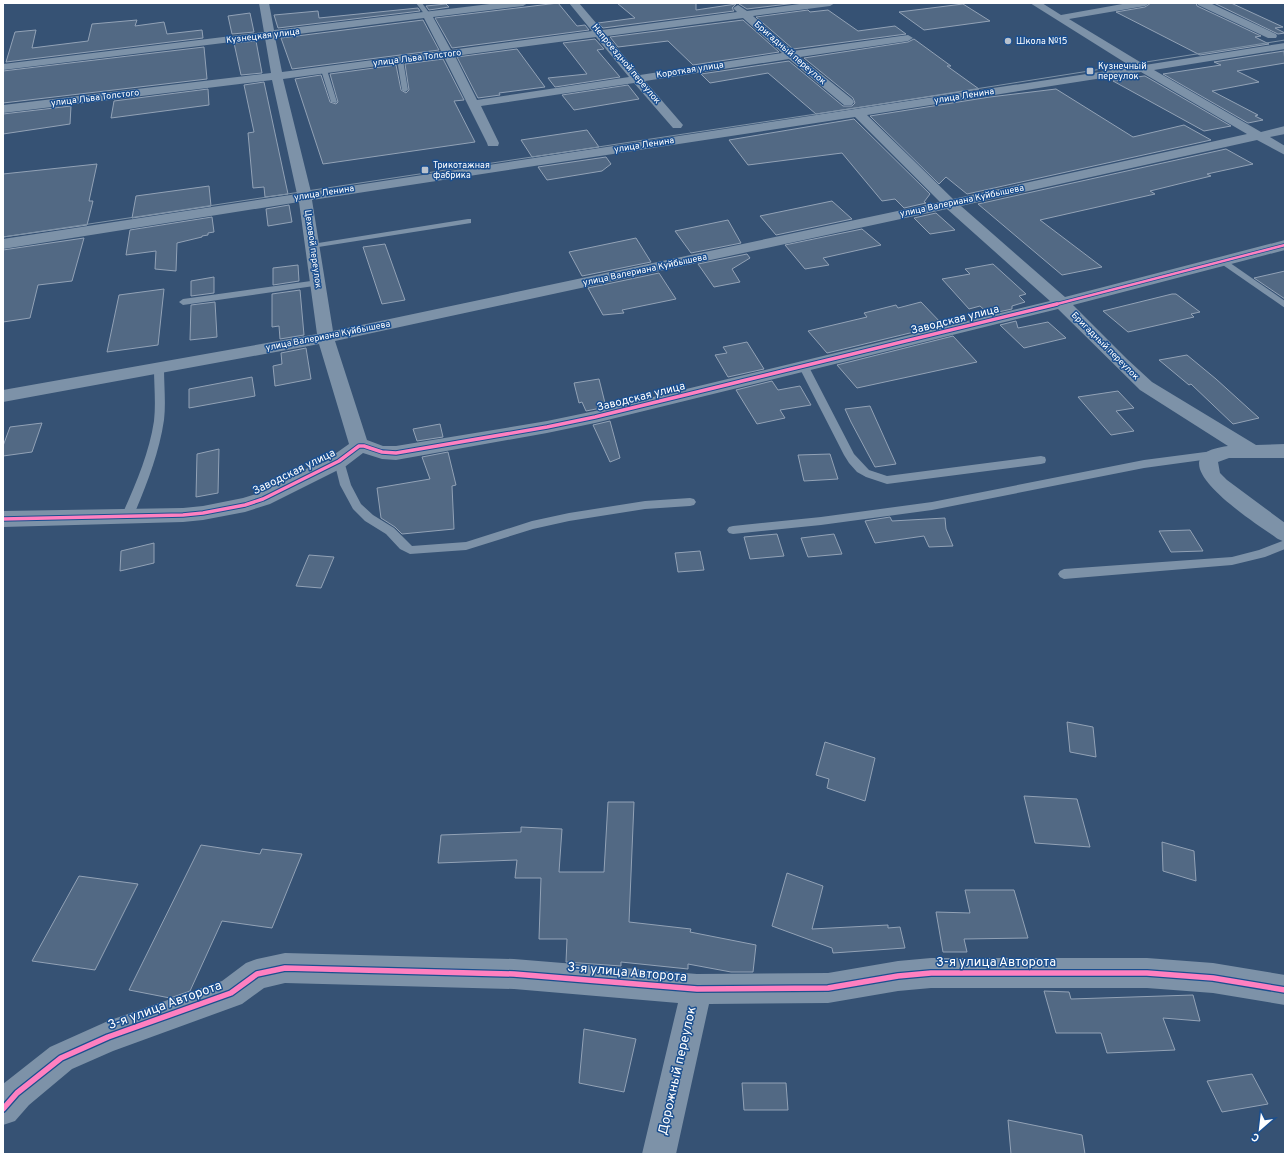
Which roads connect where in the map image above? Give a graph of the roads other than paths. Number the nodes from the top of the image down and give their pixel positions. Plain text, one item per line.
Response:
1 (264, 3) edge
2 (419, 3) edge
3 (523, 3) edge
4 (574, 3) edge
5 (732, 3) edge
6 (830, 3) edge
7 (1035, 3) edge
8 (1146, 3) edge
9 (1202, 3) edge
10 (427, 14) junction
11 (746, 14) junction
12 (1058, 18) junction
13 (600, 34) junction
14 (269, 35) junction
15 (1272, 36) dead end
16 (908, 38) dead end
17 (1285, 46) edge
18 (448, 54) junction
19 (791, 55) junction
20 (400, 60) junction
21 (3, 67) edge
22 (1142, 68) junction
23 (324, 70) junction
24 (277, 76) junction
25 (636, 78) junction
26 (405, 90) dead end
27 (334, 102) dead end
28 (473, 104) junction
29 (853, 107) junction
30 (3, 109) edge
31 (678, 125) dead end
32 (1285, 130) edge
33 (1257, 136) junction
34 (493, 143) dead end
35 (1285, 151) edge
36 (305, 196) junction
37 (950, 204) junction
38 (468, 221) dead end
39 (3, 244) edge
40 (1285, 245) edge
41 (312, 246) junction
42 (1223, 261) junction
43 (318, 283) junction
44 (183, 302) dead end
45 (1062, 303) junction
46 (1285, 305) edge
47 (326, 338) junction
48 (804, 366) junction
49 (159, 368) junction
50 (3, 396) edge
51 (359, 446) junction
52 (1285, 451) edge
53 (1252, 452) junction
54 (1213, 455) junction
55 (1041, 460) dead end
56 (339, 461) junction
57 (690, 502) dead end
58 (126, 517) junction
59 (3, 519) edge
60 (733, 530) dead end
61 (1285, 534) edge
62 (1285, 544) edge
63 (1064, 574) dead end
64 (697, 989) junction
65 (1285, 990) edge
66 (3, 1109) edge
67 (658, 1154) edge

1 - 14 street, Цеховой переулок
2 - 10 lane
3 - 10 street, Кузнецкая улица
4 - 13 street, Непроездной переулок
5 - 11 street, Бригадный переулок
6 - 11 street, улица Льва Толстого
7 - 12 street
8 - 12 street
9 - 15 street
10 - 14 street, Кузнецкая улица
10 - 18 street
11 - 13 street, улица Льва Толстого
11 - 19 street, Бригадный переулок
12 - 22 street
13 - 18 street, улица Льва Толстого
13 - 25 street, Непроездной переулок
14 - 21 street, Кузнецкая улица
14 - 24 street, Цеховой переулок
16 - 19 street, Короткая улица
17 - 22 street, улица Ленина
18 - 20 street, улица Льва Толстого
18 - 28 street
19 - 25 street, Короткая улица
19 - 29 street, Бригадный переулок
20 - 23 street, улица Льва Толстого
20 - 26 lane
22 - 29 street, улица Ленина
22 - 33 street
23 - 24 street, улица Льва Толстого
23 - 27 lane
24 - 30 street, улица Льва Толстого
24 - 36 street, Цеховой переулок
25 - 28 street, Короткая улица
25 - 31 street, Непроездной переулок
28 - 34 street
29 - 36 street, улица Ленина
29 - 37 street, Бригадный переулок
32 - 33 street, улица Валериана Куйбышева
33 - 35 street
33 - 37 street, улица Валериана Куйбышева
36 - 39 street, улица Ленина
36 - 41 street, Цеховой переулок
37 - 45 street, Бригадный переулок
37 - 47 street, улица Валериана Куйбышева
38 - 41 lane
40 - 42 street, Заводская улица
41 - 43 street, Цеховой переулок
42 - 45 street, Заводская улица
42 - 46 lane
43 - 44 lane
43 - 47 street, Цеховой переулок
45 - 48 street, Заводская улица
45 - 53 street, Бригадный переулок
47 - 49 street, улица Валериана Куйбышева
47 - 51 street, Цеховой переулок
48 - 51 street, Заводская улица
48 - 55 lane
49 - 50 street, улица Валериана Куйбышева
49 - 58 lane
51 - 56 street, Заводская улица
52 - 53 street
53 - 54 street
54 - 60 lane
54 - 61 street
56 - 57 lane
56 - 58 street, Заводская улица
58 - 59 street, Заводская улица
62 - 63 lane
64 - 65 street, 3-я улица Авторота
64 - 66 street, 3-я улица Авторота
64 - 67 street, Дорожный переулок

